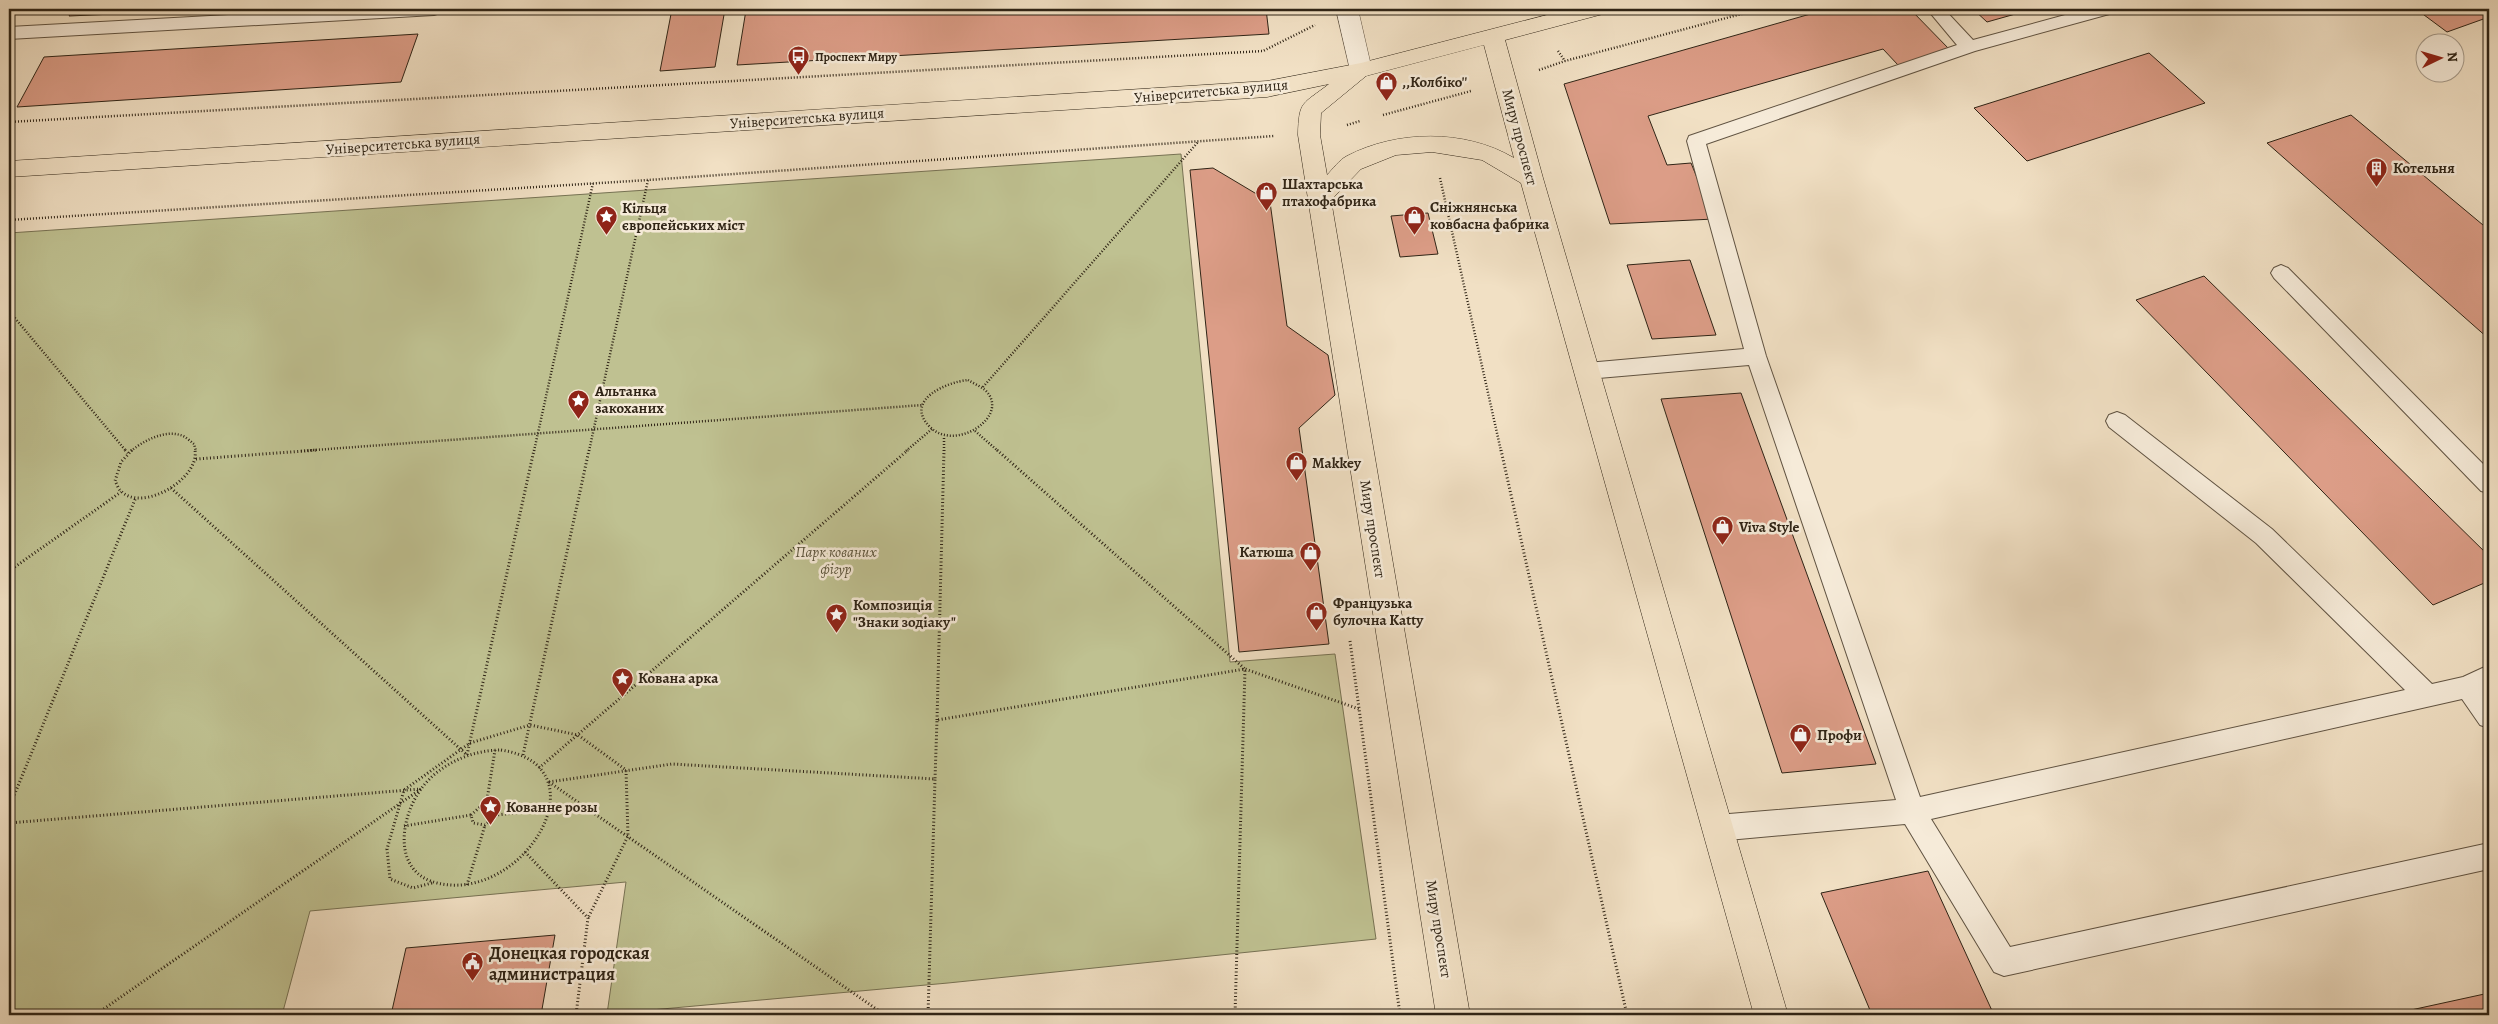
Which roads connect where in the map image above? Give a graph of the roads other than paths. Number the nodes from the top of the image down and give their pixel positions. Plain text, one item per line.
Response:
1 (434, 9) edge
2 (1347, 9) edge
3 (1596, 9) edge
4 (1935, 9) edge
5 (2107, 9) edge
6 (194, 15) edge
7 (9, 32) edge
8 (1494, 37) junction
9 (1969, 46) junction
10 (1361, 70) junction
11 (9, 169) edge
12 (1531, 178) junction
13 (1319, 198) junction
14 (2281, 273) dead end
15 (1756, 356) junction
16 (1587, 371) junction
17 (2117, 421) dead end
18 (2489, 484) edge
19 (2489, 676) edge
20 (2467, 687) junction
21 (2428, 696) junction
22 (2489, 717) edge
23 (1912, 811) junction
24 (1718, 828) junction
25 (2489, 856) edge
26 (1453, 1015) edge
27 (1771, 1015) edge

1 - 6 lane
2 - 10 street
3 - 8 main road, Університетська вулиця
4 - 9 lane
5 - 9 lane
6 - 7 lane
8 - 10 main road, Університетська вулиця
8 - 12 main road, Миру проспект
9 - 15 lane
10 - 11 main road, Університетська вулиця
10 - 13 main road, Миру проспект
12 - 13 main road
12 - 16 main road, Миру проспект
13 - 26 main road, Миру проспект
14 - 18 lane
15 - 16 lane
15 - 23 lane
16 - 24 main road, Миру проспект
17 - 21 lane
19 - 20 lane
20 - 21 lane
20 - 22 lane
21 - 23 lane
23 - 24 lane
23 - 25 lane
24 - 27 main road, Миру проспект

